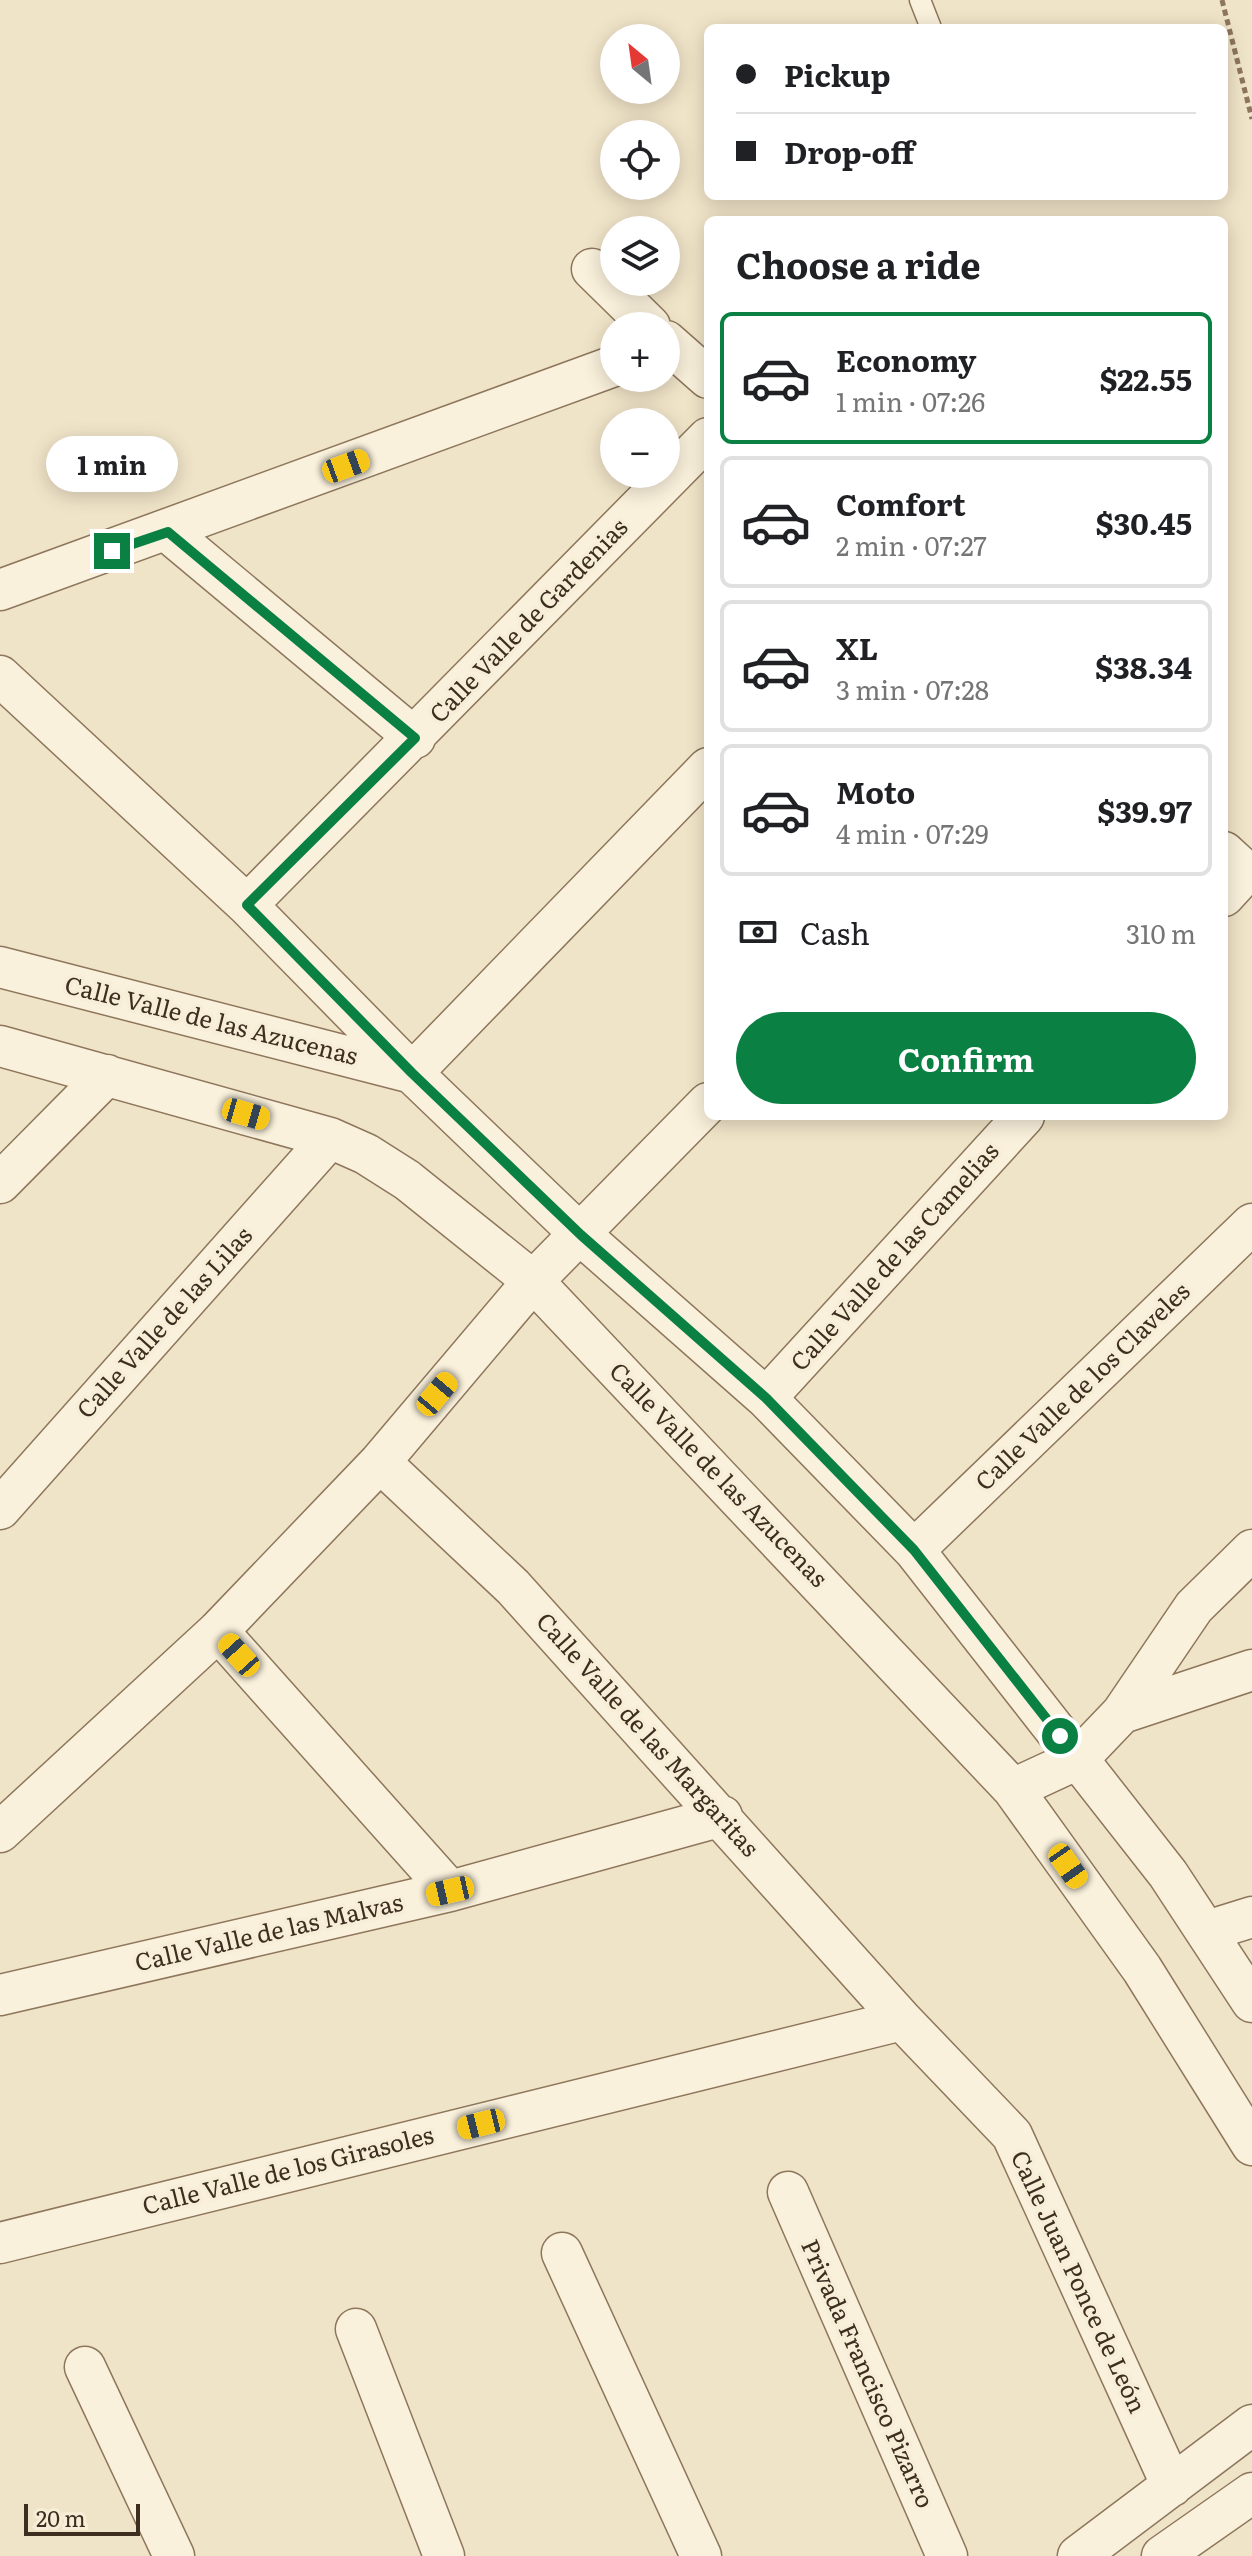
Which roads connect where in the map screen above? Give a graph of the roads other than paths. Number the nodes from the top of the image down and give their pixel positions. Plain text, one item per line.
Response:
1 (920, 0) edge
2 (929, 24) edge
3 (592, 269) dead end
4 (635, 312) edge
5 (680, 354) edge
6 (600, 371) edge
7 (704, 375) edge
8 (704, 442) edge
9 (168, 532) junction
10 (0, 590) edge
11 (0, 676) edge
12 (415, 738) junction
13 (704, 772) edge
14 (247, 905) junction
15 (0, 967) edge
16 (0, 1046) edge
17 (412, 1073) junction
18 (107, 1075) junction
19 (704, 1107) edge
20 (1020, 1120) edge
21 (330, 1138) junction
22 (0, 1183) edge
23 (1252, 1224) edge
24 (581, 1235) junction
25 (533, 1281) junction
26 (766, 1398) junction
27 (380, 1462) junction
28 (0, 1509) edge
29 (914, 1550) junction
30 (1252, 1550) edge
31 (218, 1631) junction
32 (1252, 1670) edge
33 (1122, 1713) junction
34 (1078, 1759) junction
35 (1013, 1789) junction
36 (722, 1816) junction
37 (0, 1832) edge
38 (450, 1891) junction
39 (1252, 1917) edge
40 (1207, 1931) junction
41 (0, 1995) edge
42 (1252, 2002) edge
43 (902, 2020) junction
44 (1252, 2145) edge
45 (788, 2192) dead end
46 (0, 2243) edge
47 (562, 2253) dead end
48 (356, 2329) dead end
49 (85, 2367) dead end
50 (1252, 2425) edge
51 (1172, 2486) junction
52 (1252, 2493) edge
53 (174, 2556) edge
54 (444, 2556) edge
55 (701, 2556) edge
56 (947, 2556) edge
57 (1078, 2556) edge
58 (1162, 2556) edge

1 - 2 lane
3 - 4 street
5 - 7 street
6 - 9 street
8 - 12 street, Calle Valle de Gardenias
9 - 10 street
9 - 12 street
11 - 14 street
12 - 14 street, Calle Valle de Gardenias
13 - 17 street
14 - 17 street
15 - 17 street, Calle Valle de las Azucenas
16 - 18 street, Calle Valle de las Azucenas
17 - 24 street, Calle Valle de las Azucenas
18 - 21 street, Calle Valle de las Azucenas
18 - 22 street
19 - 24 street
20 - 26 street, Calle Valle de las Camelias
21 - 25 street, Calle Valle de las Azucenas
21 - 28 street, Calle Valle de las Lilas
23 - 29 street, Calle Valle de los Claveles
24 - 25 street
24 - 26 street, Calle Valle de las Azucenas
25 - 27 street
25 - 35 street, Calle Valle de las Azucenas
26 - 29 street, Calle Valle de las Azucenas
27 - 31 street
27 - 36 street, Calle Valle de las Margaritas
29 - 34 street, Calle Valle de las Azucenas
30 - 33 street
31 - 37 street
31 - 38 street
32 - 33 street
33 - 34 street
34 - 35 street
34 - 40 street, Calle Valle de las Azucenas
35 - 44 street, Calle Valle de las Azucenas
36 - 38 street, Calle Valle de las Malvas
36 - 43 street, Calle Valle de las Margaritas
38 - 41 street, Calle Valle de las Malvas
39 - 40 street
40 - 42 street, Calle Valle de las Azucenas
43 - 46 street, Calle Valle de los Girasoles
43 - 51 street, Calle Juan Ponce de León
45 - 56 street, Privada Francisco Pizarro
47 - 55 street
48 - 54 street
49 - 53 street
50 - 51 street
51 - 57 street
52 - 58 street

